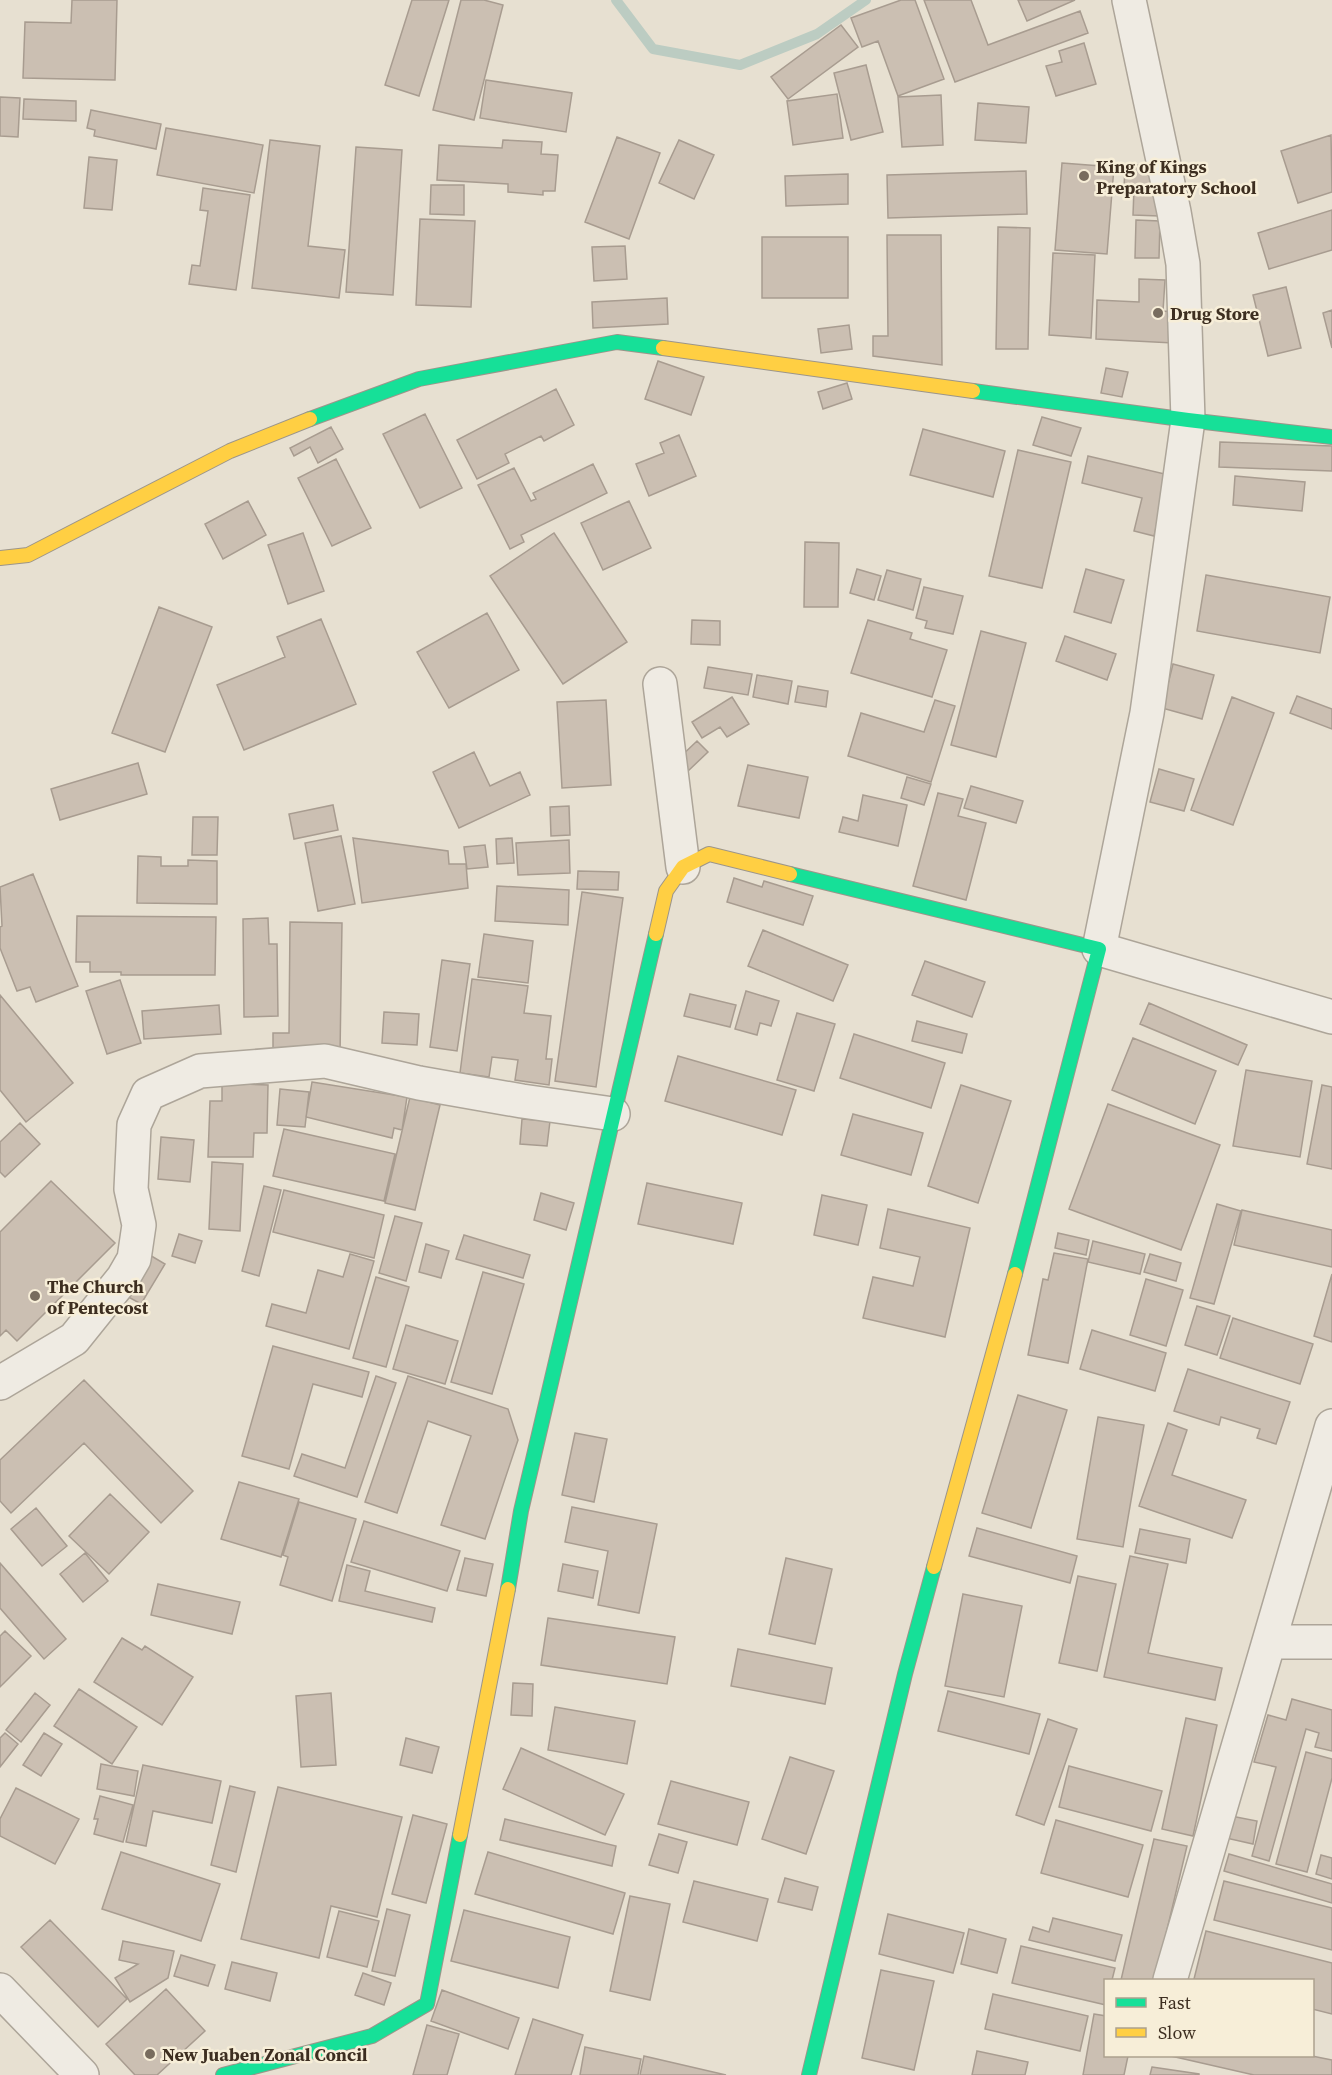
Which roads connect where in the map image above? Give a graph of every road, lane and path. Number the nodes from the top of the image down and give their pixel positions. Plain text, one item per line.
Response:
1 (1129, 0) edge
2 (1188, 420) junction
3 (1332, 437) edge
4 (0, 558) edge
5 (660, 684) dead end
6 (683, 867) junction
7 (1099, 949) junction
8 (1332, 1017) edge
9 (613, 1113) junction
10 (0, 1383) edge
11 (1332, 1426) edge
12 (1269, 1642) junction
13 (1332, 1642) edge
14 (1170, 1979) edge
15 (0, 1990) edge
16 (82, 2075) edge
17 (223, 2075) edge
18 (809, 2075) edge

1 - 2 street
2 - 3 street
2 - 4 street
2 - 7 street
5 - 6 street
6 - 7 street
6 - 9 street
7 - 8 street
7 - 18 street
9 - 10 street
9 - 17 street
11 - 12 street
12 - 13 street
12 - 14 street
15 - 16 street

